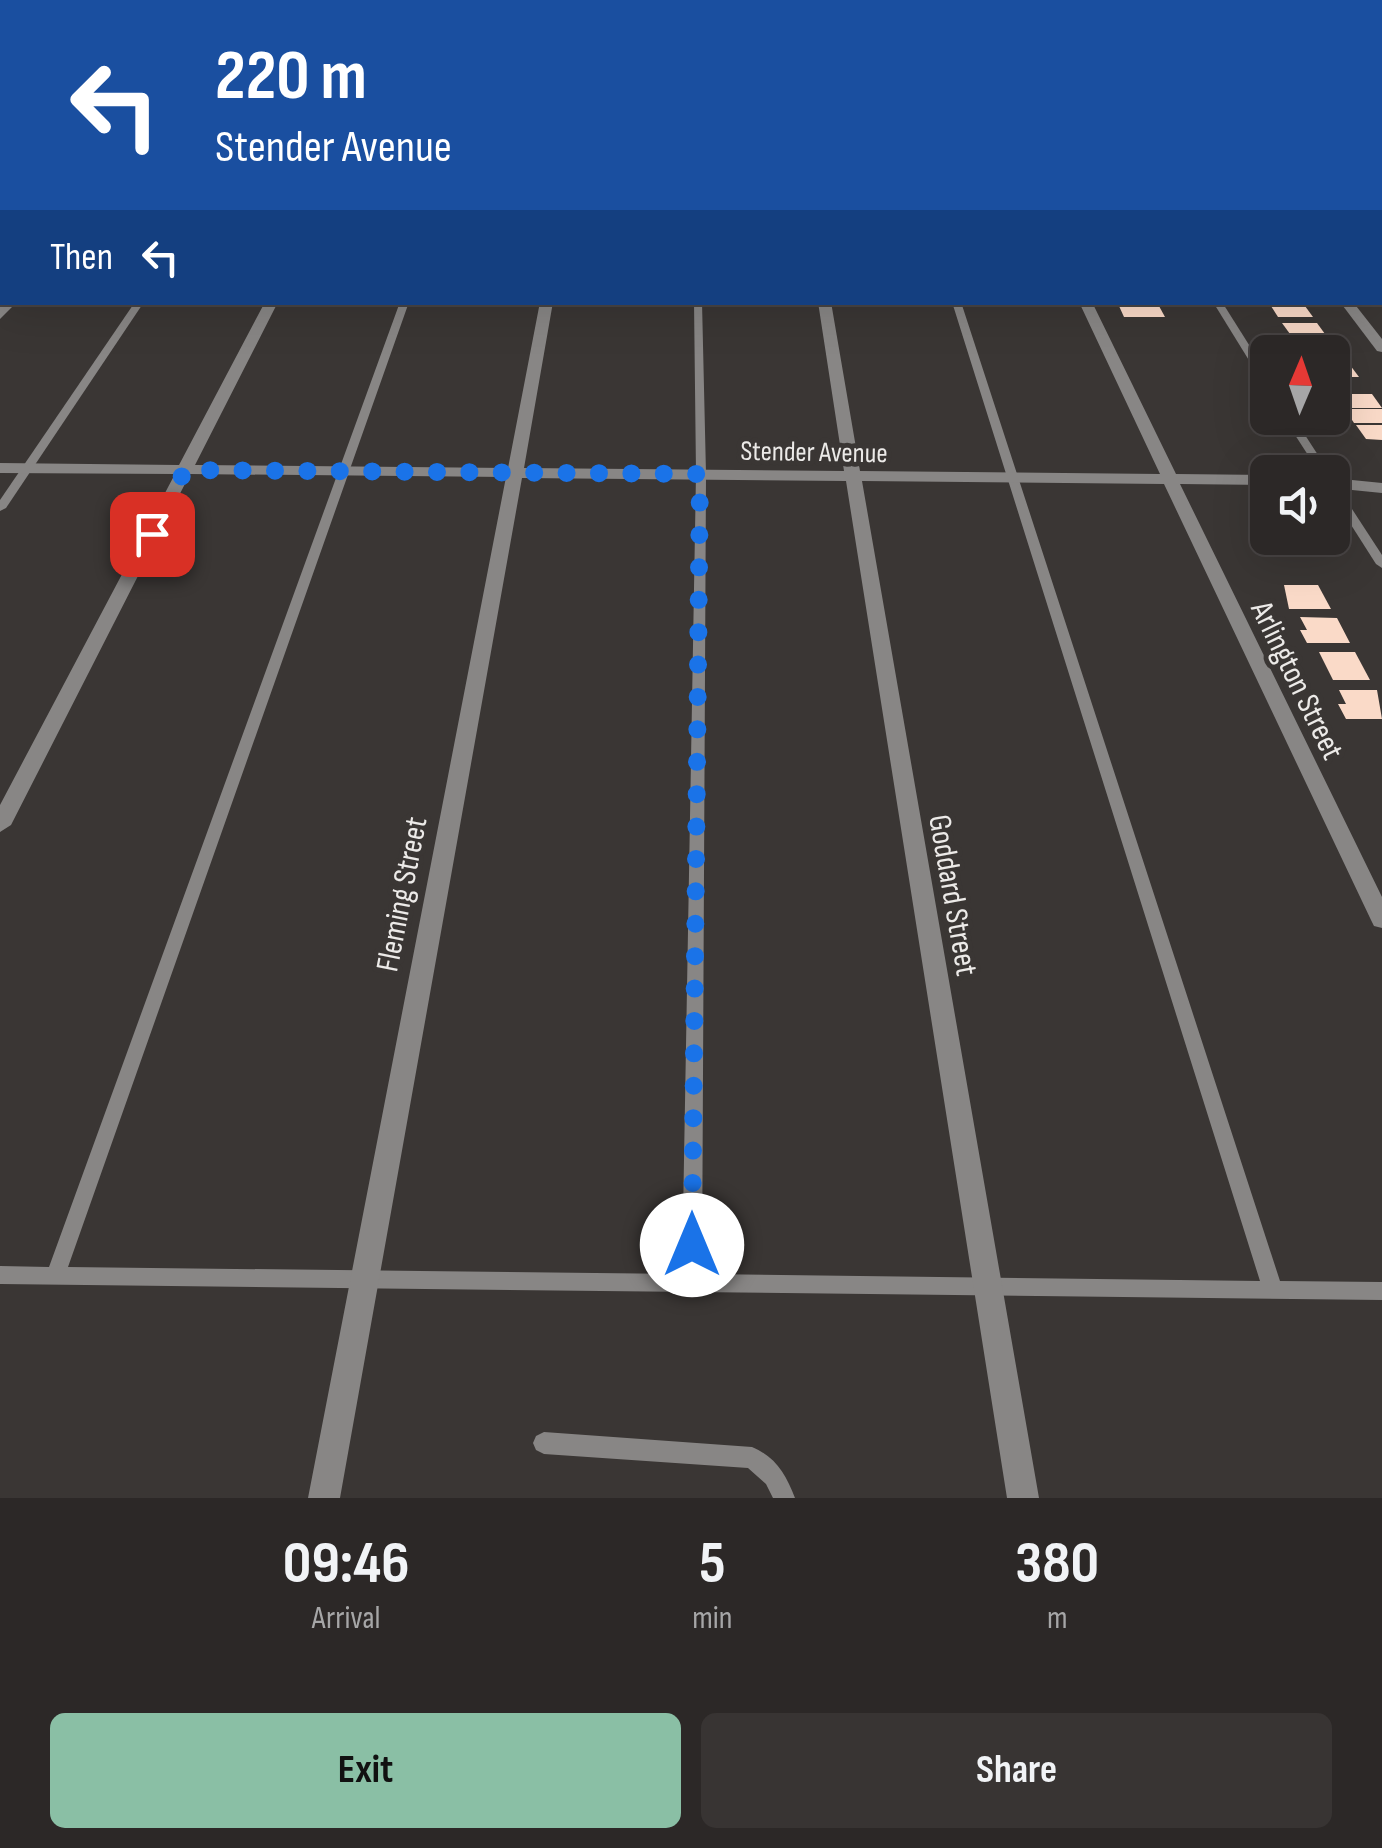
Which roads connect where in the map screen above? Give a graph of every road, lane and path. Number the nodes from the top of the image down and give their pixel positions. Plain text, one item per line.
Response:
1 (138, 305) edge
2 (270, 305) edge
3 (404, 305) edge
4 (546, 305) edge
5 (698, 305) edge
6 (824, 305) edge
7 (957, 305) edge
8 (1086, 305) edge
9 (1219, 305) edge
10 (1348, 305) edge
11 (1382, 348) edge
12 (1250, 354) edge
13 (0, 468) edge
14 (27, 468) junction
15 (185, 470) junction
16 (347, 471) junction
17 (515, 472) junction
18 (700, 474) junction
19 (850, 476) junction
20 (1010, 478) junction
21 (1168, 479) junction
22 (1250, 480) edge
23 (1350, 486) edge
24 (1382, 488) edge
25 (0, 508) edge
26 (1350, 513) edge
27 (1382, 564) edge
28 (0, 825) edge
29 (1382, 920) edge
30 (0, 1275) edge
31 (55, 1276) junction
32 (365, 1279) junction
33 (692, 1283) junction
34 (988, 1286) junction
35 (1272, 1290) junction
36 (1382, 1291) edge
37 (544, 1443) dead end
38 (324, 1498) edge
39 (784, 1498) edge
40 (1023, 1498) edge

1 - 14 lane
2 - 15 street
3 - 16 lane
4 - 17 street, Fleming Street
5 - 18 lane
6 - 19 street, Goddard Street
7 - 20 lane
8 - 21 street, Arlington Street
9 - 12 lane
10 - 11 street
13 - 14 street, Stender Avenue
14 - 15 street, Stender Avenue
14 - 25 lane
15 - 16 street, Stender Avenue
15 - 28 street
16 - 17 street, Stender Avenue
16 - 31 lane
17 - 18 street, Stender Avenue
17 - 32 street, Fleming Street
18 - 19 street, Stender Avenue
18 - 33 lane
19 - 20 street, Stender Avenue
19 - 34 street, Goddard Street
20 - 21 street, Stender Avenue
20 - 35 lane
21 - 22 street, Stender Avenue
21 - 29 street, Arlington Street
23 - 24 street
26 - 27 lane
30 - 31 lane
31 - 32 lane
32 - 33 lane
32 - 38 street, Fleming Street
33 - 34 lane
34 - 35 lane
34 - 40 street, Goddard Street
35 - 36 lane
37 - 39 lane

